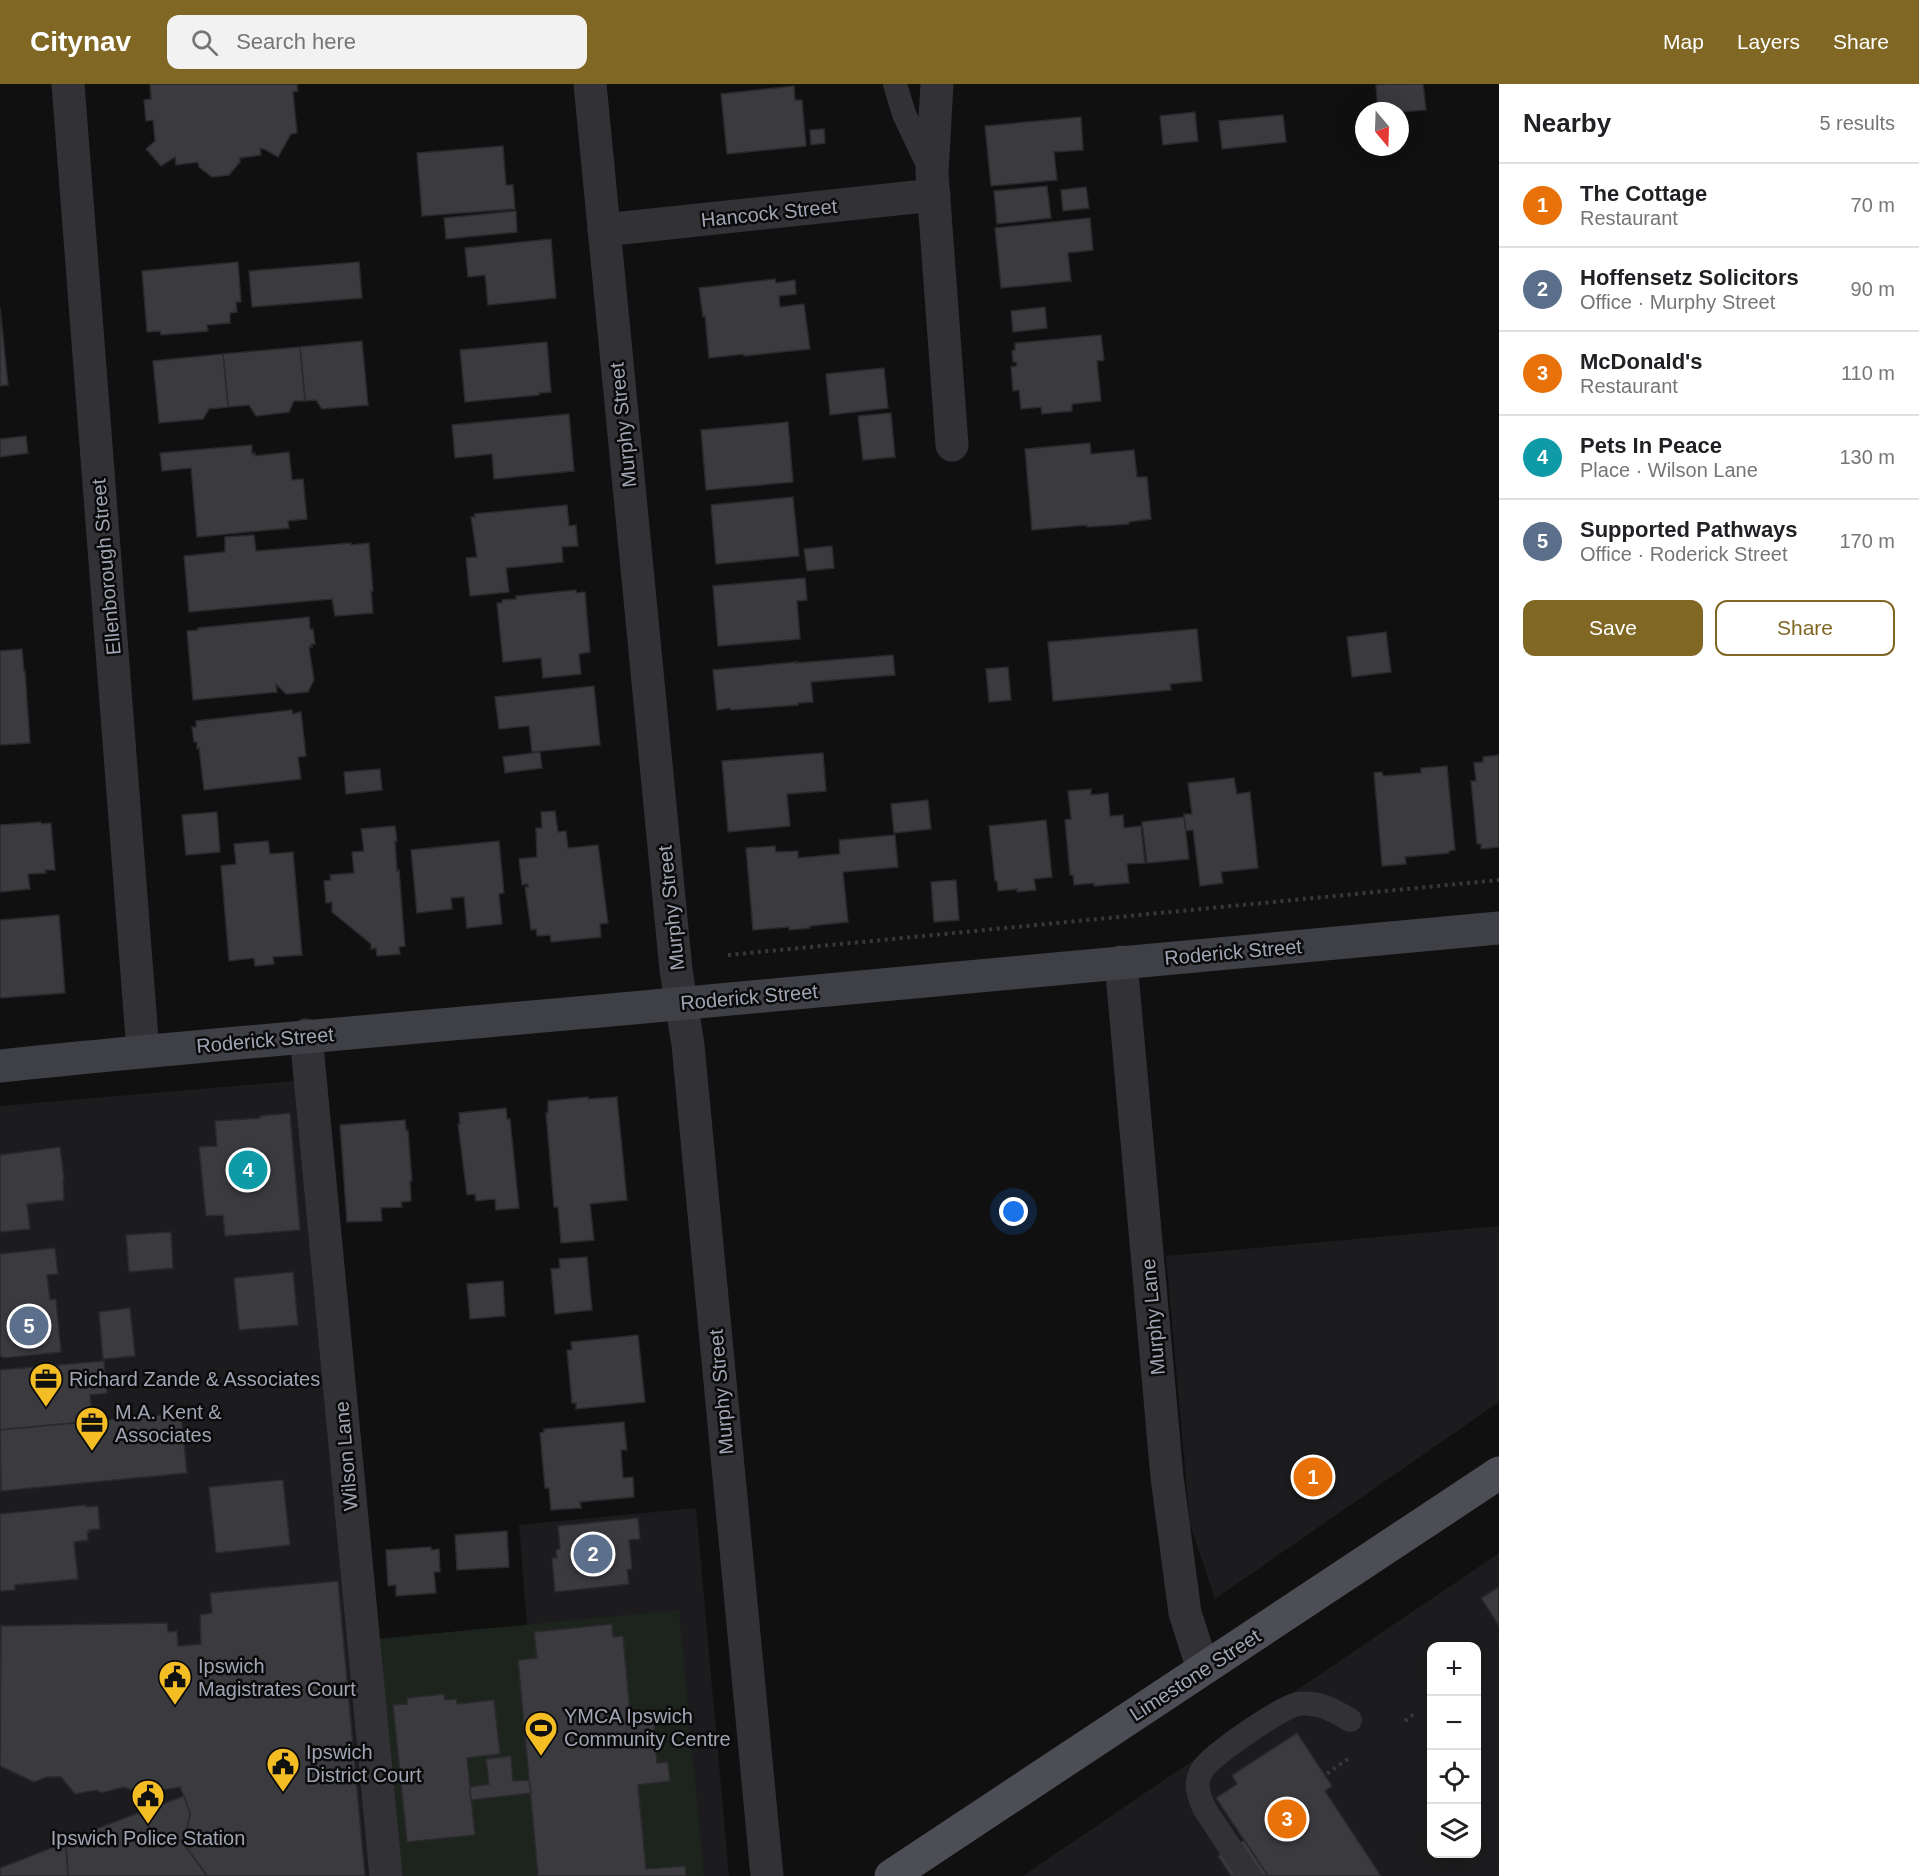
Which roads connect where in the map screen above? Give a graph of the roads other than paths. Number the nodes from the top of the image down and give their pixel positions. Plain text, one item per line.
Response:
1 (68, 84) edge
2 (590, 84) edge
3 (895, 84) edge
4 (937, 84) edge
5 (933, 184) junction
6 (604, 230) junction
7 (952, 446) dead end
8 (1499, 928) edge
9 (1121, 962) junction
10 (681, 1004) junction
11 (306, 1035) junction
12 (143, 1051) junction
13 (0, 1066) edge
14 (1499, 1473) edge
15 (1203, 1669) junction
16 (1350, 1720) dead end
17 (386, 1876) edge
18 (767, 1876) edge
19 (891, 1876) edge
20 (1249, 1876) edge

1 - 12 street, Ellenborough Street
2 - 6 street, Murphy Street
3 - 5 lane
4 - 5 street
5 - 6 street, Hancock Street
5 - 7 street
6 - 10 street, Murphy Street
8 - 9 street, Roderick Street
9 - 10 street, Roderick Street
9 - 15 street, Murphy Lane
10 - 11 street, Roderick Street
10 - 18 street, Murphy Street
11 - 12 street, Roderick Street
11 - 17 street, Wilson Lane
12 - 13 street, Roderick Street
14 - 15 main road, Limestone Street
15 - 19 main road, Limestone Street
16 - 20 lane

